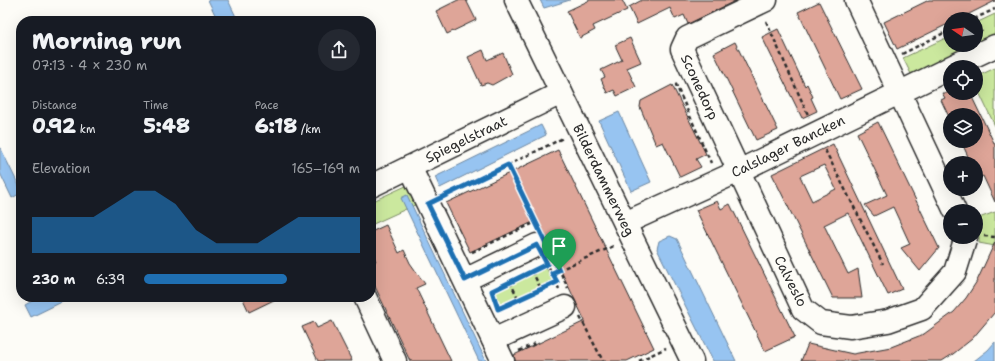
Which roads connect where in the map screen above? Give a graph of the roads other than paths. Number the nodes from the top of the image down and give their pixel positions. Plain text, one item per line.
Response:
1 (516, 0) edge
2 (766, 0) edge
3 (856, 0) edge
4 (995, 46) edge
5 (966, 60) edge
6 (943, 71) edge
7 (899, 92) junction
8 (561, 93) junction
9 (410, 167) junction
10 (739, 171) junction
11 (376, 184) edge
12 (952, 204) edge
13 (629, 231) junction
14 (964, 244) edge
15 (543, 247) road end
16 (465, 280) junction
17 (367, 302) edge
18 (574, 306) road end
19 (502, 336) junction
20 (395, 361) edge
21 (503, 361) edge
22 (692, 361) edge

1 - 8 street, Bilderdammerweg
2 - 10 street, Sconedorp
3 - 7 street
4 - 5 street, Calslager Bancken
6 - 7 street, Calslager Bancken
7 - 10 street, Calslager Bancken
7 - 12 street
8 - 9 street, Spiegelstraat
8 - 13 street, Bilderdammerweg
9 - 11 street, Spiegelstraat
9 - 16 street
10 - 13 street, Calslager Bancken
10 - 14 street, Calveslo
13 - 22 street, Bilderdammerweg
15 - 16 street
16 - 19 street
17 - 20 street
18 - 19 street
19 - 21 street

